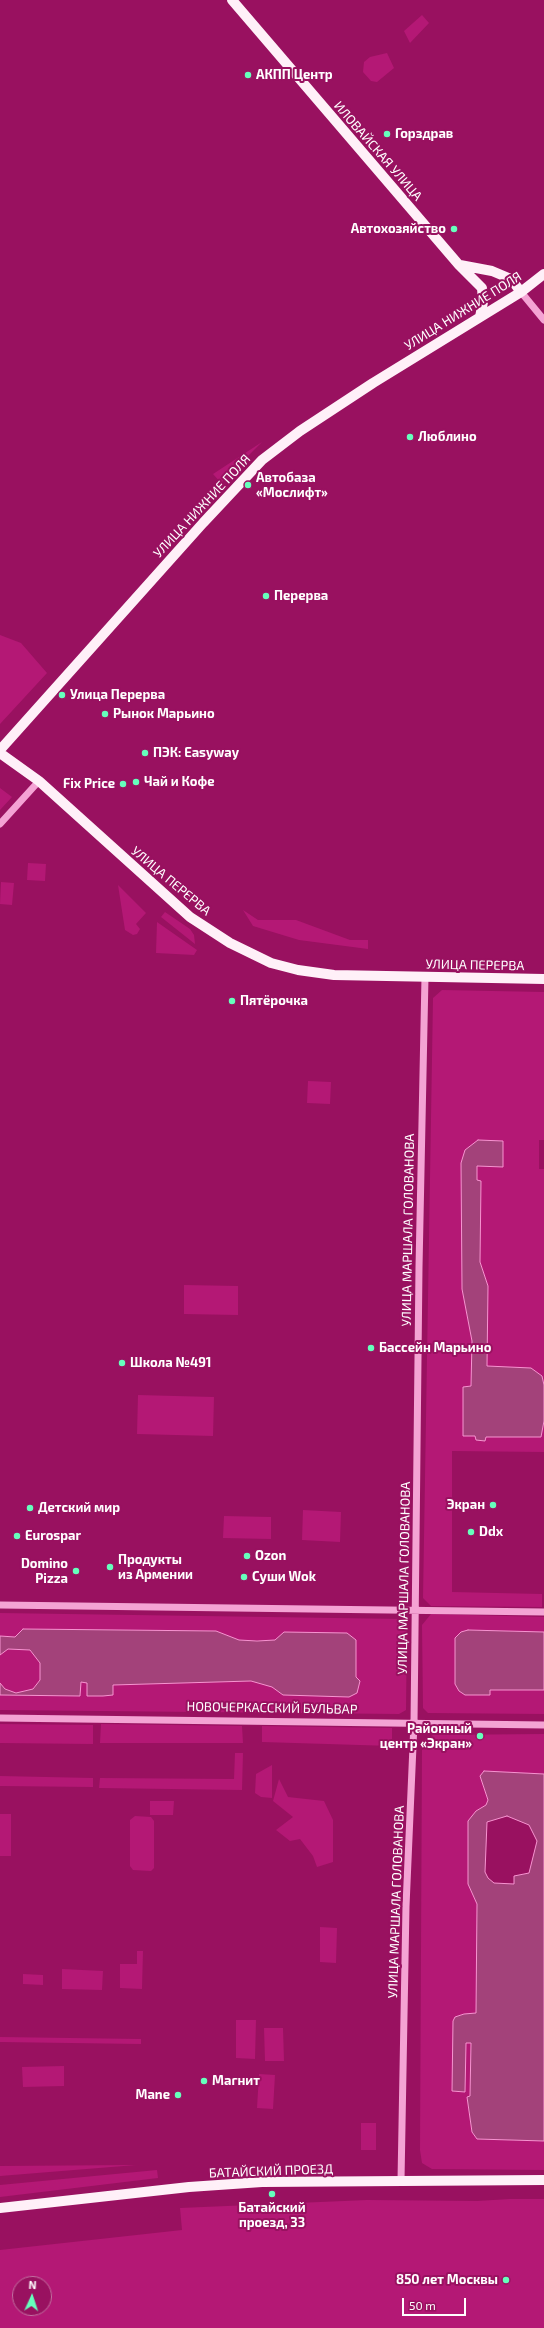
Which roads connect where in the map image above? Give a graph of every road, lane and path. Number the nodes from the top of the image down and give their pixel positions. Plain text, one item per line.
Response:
1 (232, 0) edge
2 (459, 265) junction
3 (544, 274) edge
4 (521, 292) junction
5 (480, 317) junction
6 (544, 320) edge
7 (0, 751) edge
8 (38, 781) junction
9 (0, 824) edge
10 (425, 977) junction
11 (544, 979) edge
12 (0, 1606) edge
13 (415, 1611) junction
14 (544, 1612) edge
15 (0, 1718) edge
16 (414, 1723) junction
17 (544, 1725) edge
18 (401, 2180) junction
19 (544, 2180) edge
20 (0, 2208) edge

1 - 2 main road, ИЛОВАЙСКАЯ УЛИЦА
2 - 4 main road
2 - 5 main road, ИЛОВАЙСКАЯ УЛИЦА
3 - 4 main road, УЛИЦА НИЖНИЕ ПОЛЯ
4 - 5 main road, УЛИЦА НИЖНИЕ ПОЛЯ
4 - 6 street
5 - 7 main road, УЛИЦА НИЖНИЕ ПОЛЯ
7 - 8 main road, УЛИЦА ПЕРЕРВА
8 - 9 street
8 - 10 main road, УЛИЦА ПЕРЕРВА
10 - 11 main road, УЛИЦА ПЕРЕРВА
10 - 13 street, УЛИЦА МАРШАЛА ГОЛОВАНОВА
12 - 13 street
13 - 14 street
13 - 16 street, УЛИЦА МАРШАЛА ГОЛОВАНОВА
15 - 16 street, НОВОЧЕРКАССКИЙ БУЛЬВАР
16 - 17 street, НОВОЧЕРКАССКИЙ БУЛЬВАР
16 - 18 street, УЛИЦА МАРШАЛА ГОЛОВАНОВА
18 - 19 main road, БАТАЙСКИЙ ПРОЕЗД
18 - 20 main road, БАТАЙСКИЙ ПРОЕЗД

